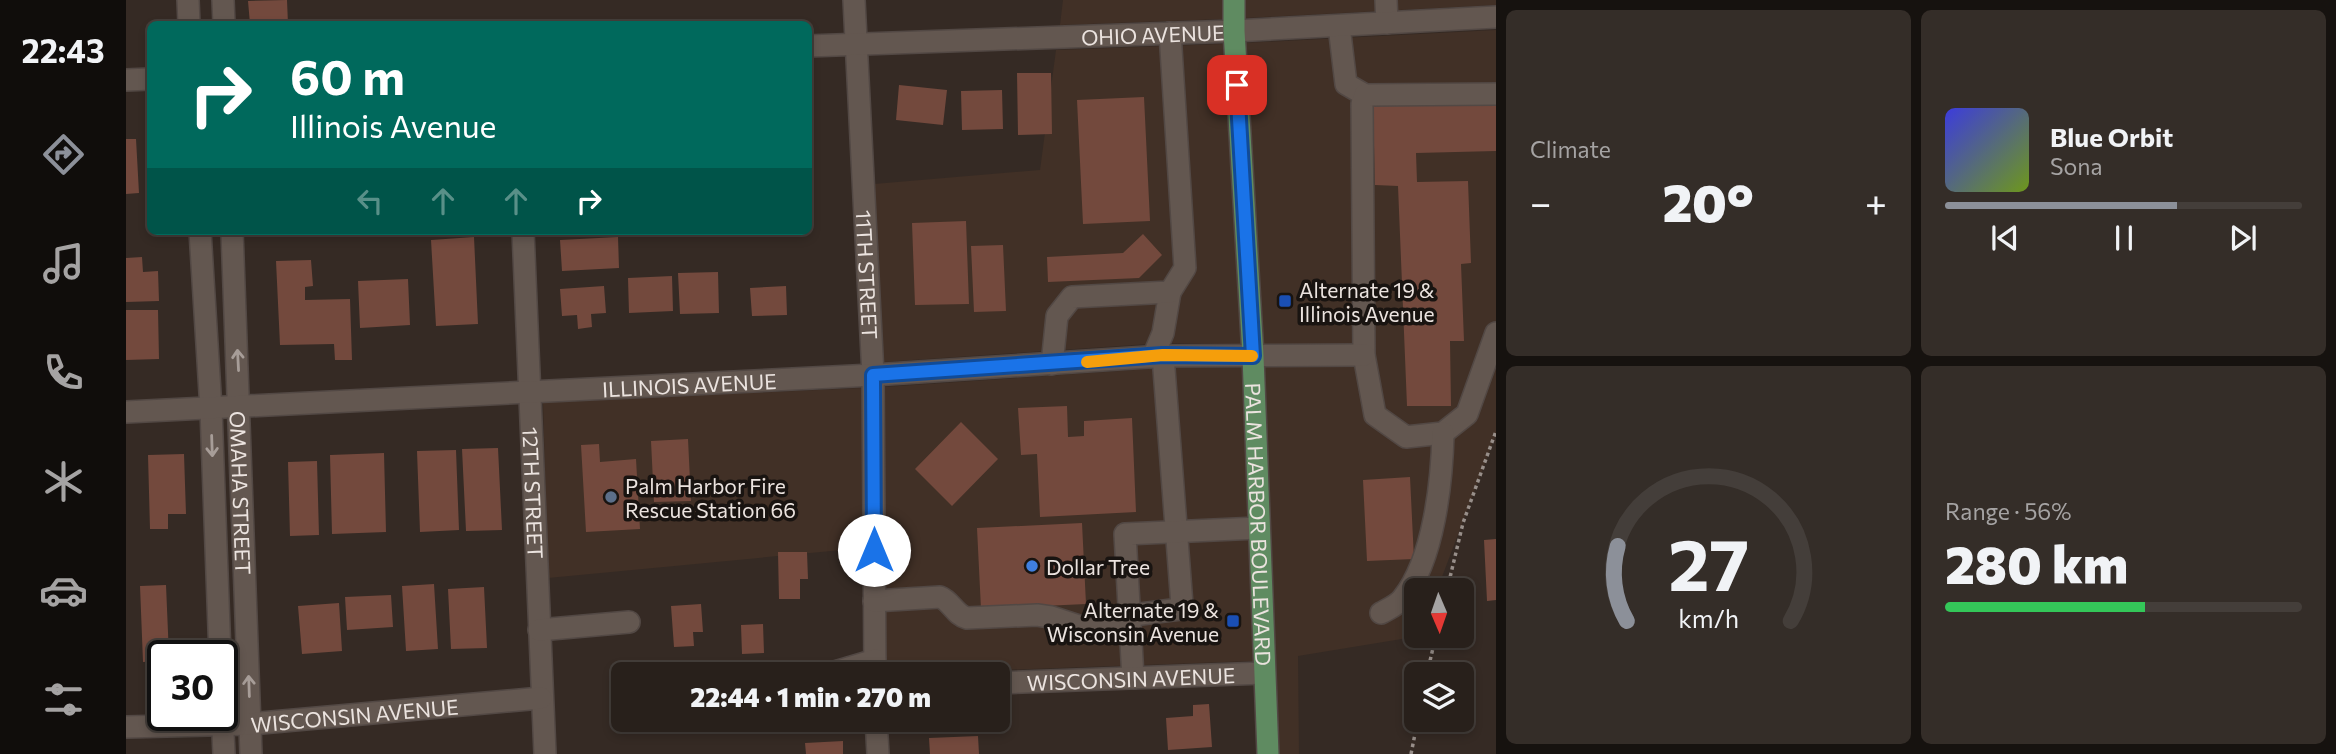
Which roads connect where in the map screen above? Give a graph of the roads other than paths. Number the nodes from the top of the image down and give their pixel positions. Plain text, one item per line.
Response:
1 (188, 0) edge
2 (223, 0) edge
3 (854, 0) edge
4 (1234, 0) edge
5 (1386, 0) edge
6 (1496, 18) edge
7 (189, 21) edge
8 (223, 21) edge
9 (1387, 23) junction
10 (1339, 26) junction
11 (1234, 31) junction
12 (1170, 33) junction
13 (856, 44) junction
14 (812, 46) edge
15 (147, 79) edge
16 (126, 80) edge
17 (1496, 94) edge
18 (1365, 95) junction
19 (200, 235) edge
20 (232, 235) edge
21 (523, 235) edge
22 (1170, 292) junction
23 (1496, 333) edge
24 (1364, 355) junction
25 (1158, 356) junction
26 (1253, 356) junction
27 (1052, 364) junction
28 (873, 375) junction
29 (531, 390) junction
30 (241, 408) junction
31 (211, 409) junction
32 (126, 412) edge
33 (1443, 433) junction
34 (1258, 528) junction
35 (1175, 531) junction
36 (874, 601) junction
37 (1381, 613) dead end
38 (629, 621) dead end
39 (1129, 624) junction
40 (539, 630) junction
41 (219, 640) edge
42 (875, 662) edge
43 (1264, 673) junction
44 (1133, 678) junction
45 (1010, 683) edge
46 (541, 698) junction
47 (238, 721) edge
48 (250, 724) junction
49 (147, 725) edge
50 (126, 727) edge
51 (223, 731) edge
52 (877, 732) edge
53 (224, 754) edge
54 (251, 754) edge
55 (545, 754) edge
56 (878, 754) edge
57 (1268, 754) edge

1 - 7 street
2 - 8 street
3 - 13 street, 11TH STREET
4 - 11 main road, PALM HARBOR BOULEVARD
5 - 9 street
6 - 9 street, OHIO AVENUE
9 - 10 street, OHIO AVENUE
10 - 11 street, OHIO AVENUE
10 - 18 street
11 - 12 street, OHIO AVENUE
11 - 26 main road, PALM HARBOR BOULEVARD
12 - 13 street, OHIO AVENUE
12 - 22 street
13 - 14 street, OHIO AVENUE
13 - 28 street, 11TH STREET
15 - 16 street
17 - 18 street
18 - 24 street
19 - 31 street, OMAHA STREET
30 -> 20 street, OMAHA STREET
21 - 29 street, 12TH STREET
22 - 25 street
22 - 27 street
23 - 33 street
24 - 26 street, ILLINOIS AVENUE
24 - 33 street
25 - 26 street, ILLINOIS AVENUE
25 - 27 street, ILLINOIS AVENUE
25 - 35 street
26 - 34 main road, PALM HARBOR BOULEVARD
27 - 28 street, ILLINOIS AVENUE
28 - 29 street, ILLINOIS AVENUE
28 - 36 street, 11TH STREET
29 - 30 street, ILLINOIS AVENUE
29 - 40 street, 12TH STREET
30 - 31 street, ILLINOIS AVENUE
48 -> 30 street, OMAHA STREET
31 - 32 street, ILLINOIS AVENUE
31 -> 41 street, OMAHA STREET
33 - 37 street
34 - 35 street
34 - 43 main road, PALM HARBOR BOULEVARD
35 - 39 street
35 - 39 street
36 - 39 street
36 - 42 street, 11TH STREET
38 - 40 street
39 - 44 street
40 - 46 street, 12TH STREET
43 - 44 street, WISCONSIN AVENUE
43 - 57 main road, PALM HARBOR BOULEVARD
44 - 45 street, WISCONSIN AVENUE
46 - 48 street, WISCONSIN AVENUE
46 - 55 street, 12TH STREET
47 - 48 street, WISCONSIN AVENUE
48 - 54 street, OMAHA STREET
49 - 50 street, WISCONSIN AVENUE
51 - 53 street
52 - 56 street

